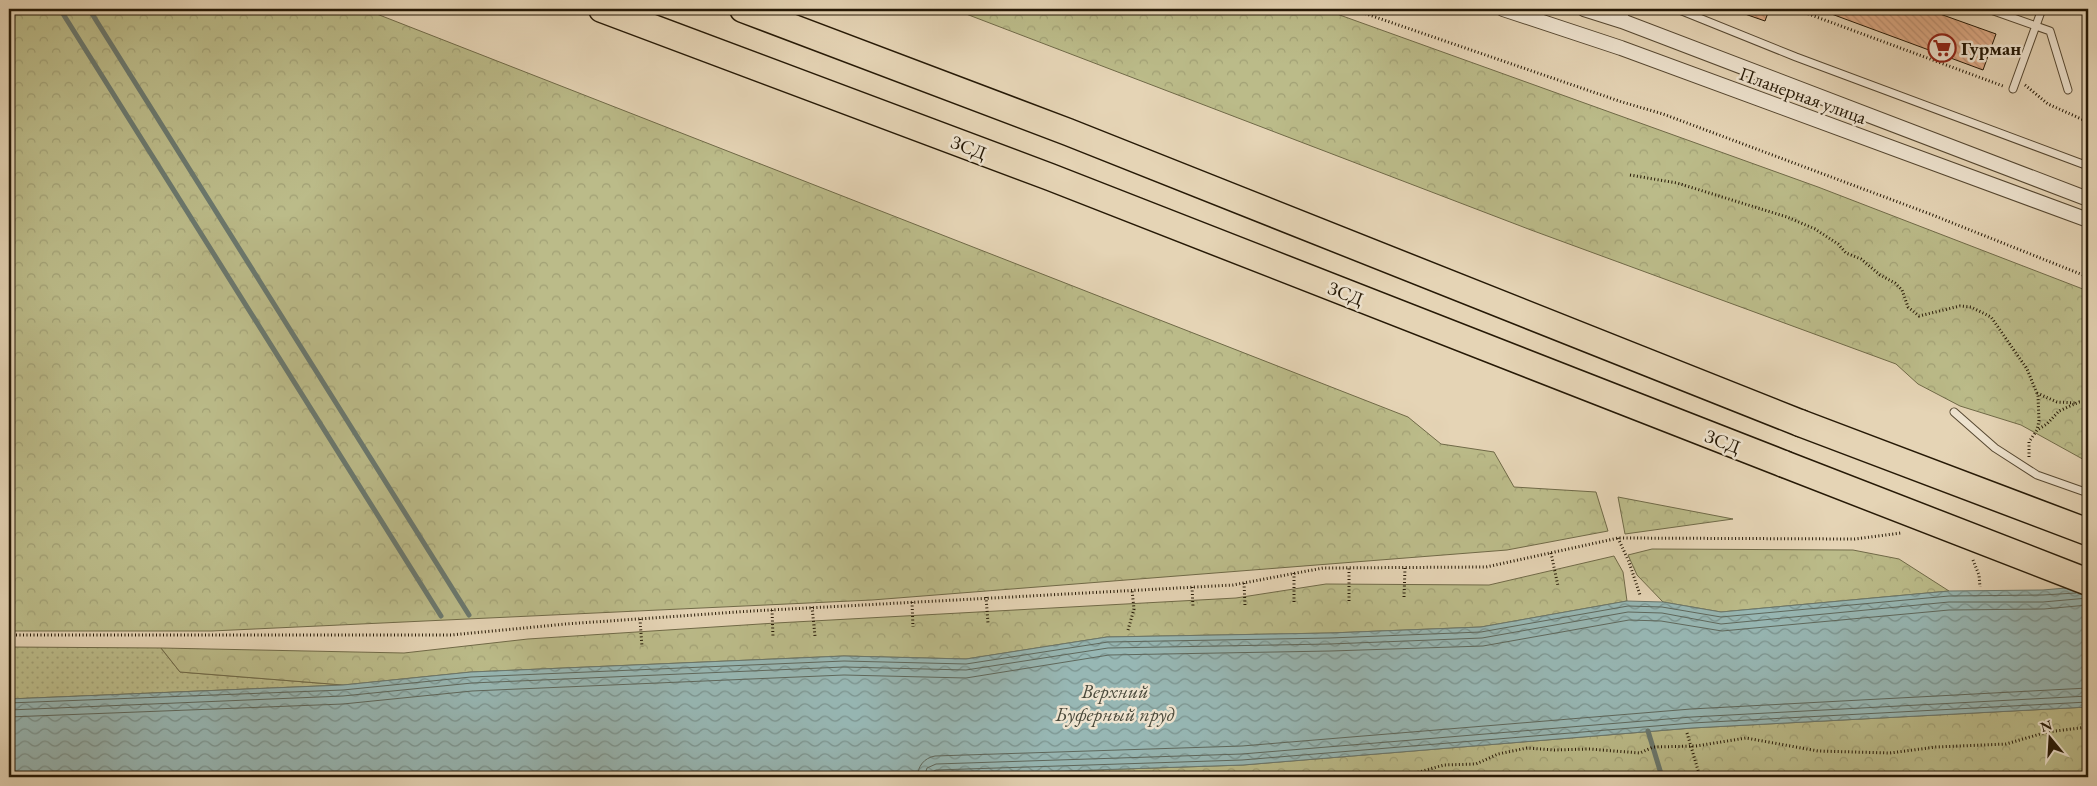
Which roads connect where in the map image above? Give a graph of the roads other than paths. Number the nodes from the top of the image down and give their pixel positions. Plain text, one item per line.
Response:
1 (602, 9) edge
2 (743, 9) edge
3 (1503, 9) edge
4 (1584, 9) edge
5 (1677, 9) edge
6 (1988, 9) edge
7 (2042, 9) edge
8 (1624, 15) edge
9 (2036, 26) junction
10 (2012, 89) road end
11 (2068, 90) dead end
12 (2088, 166) edge
13 (2088, 199) edge
14 (2088, 220) edge
15 (1954, 412) dead end
16 (2088, 492) edge
17 (2088, 532) edge
18 (2088, 582) edge

1 - 18 highway, ЗСД, bridge
2 - 17 highway, bridge
3 - 14 street, Планерная улица
4 - 8 street, Планерная улица
5 - 12 lane
6 - 9 lane
7 - 9 lane
8 - 13 street, Планерная улица
9 - 10 lane
9 - 11 lane
15 - 16 lane

